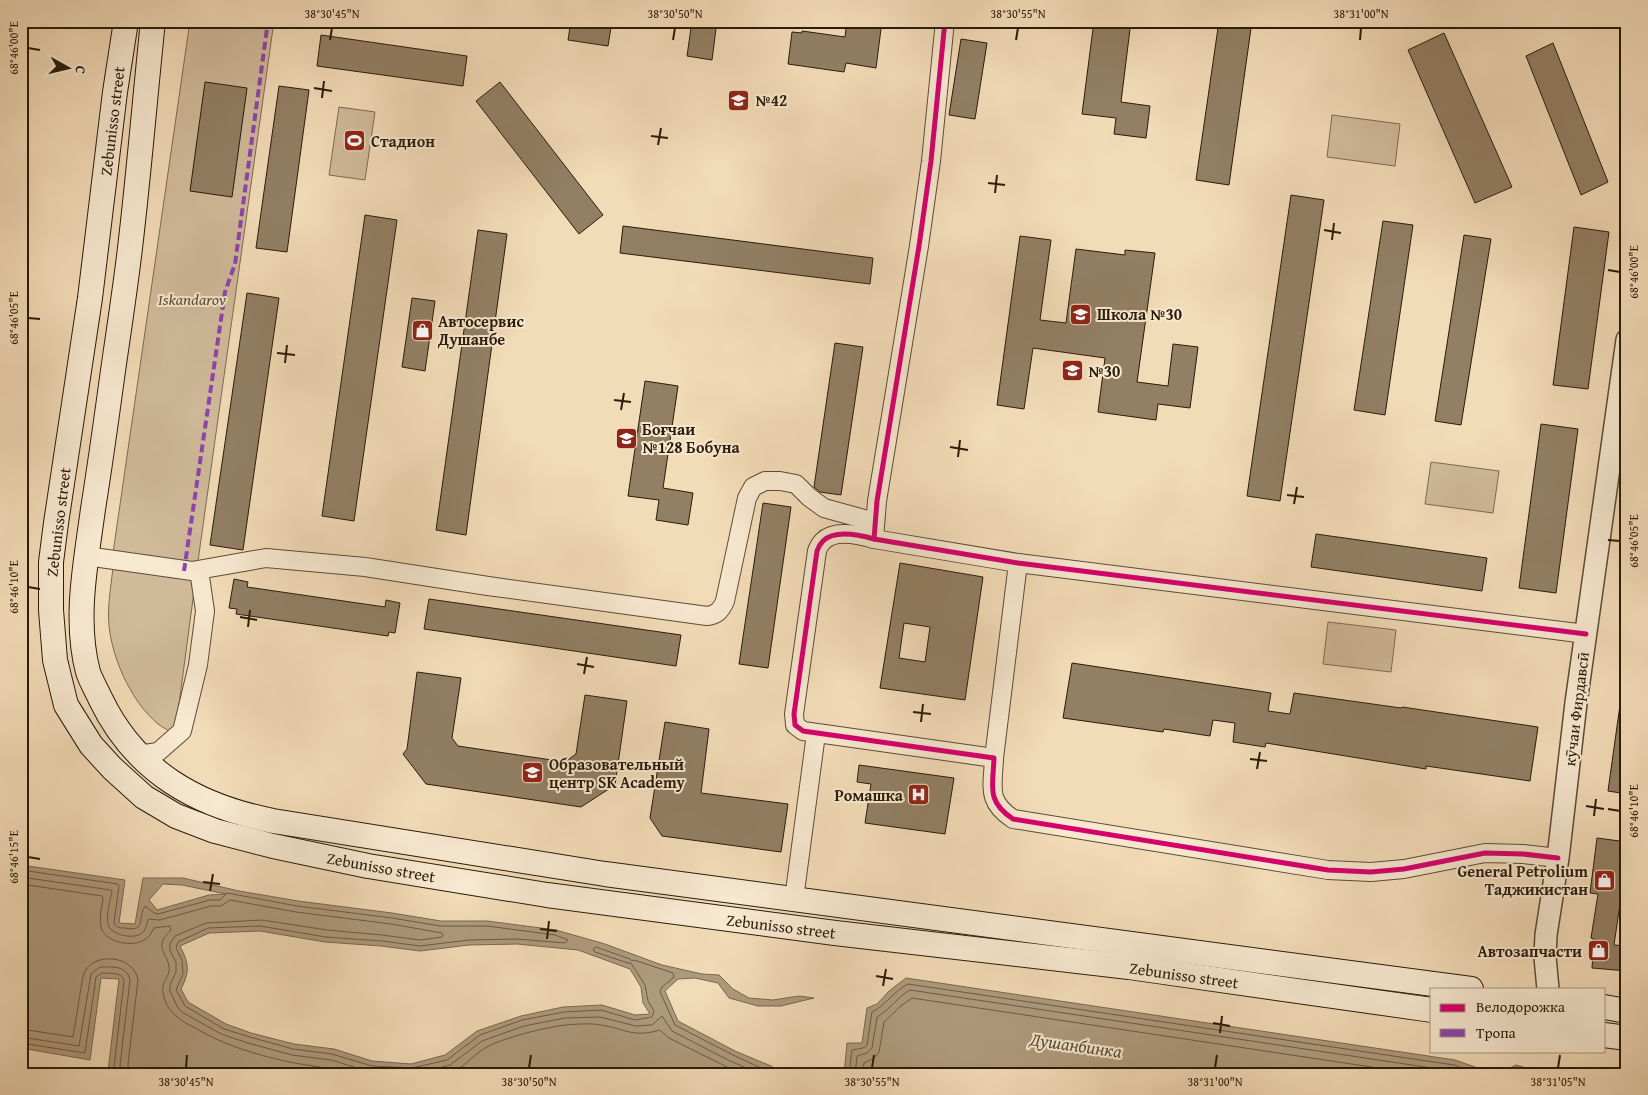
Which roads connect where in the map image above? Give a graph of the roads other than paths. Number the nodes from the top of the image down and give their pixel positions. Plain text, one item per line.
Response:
1 (126, 21) edge
2 (153, 21) edge
3 (945, 21) edge
4 (1627, 340) edge
5 (61, 486) junction
6 (96, 490) junction
7 (874, 530) junction
8 (86, 556) junction
9 (1018, 563) junction
10 (199, 570) junction
11 (1586, 634) junction
12 (816, 734) junction
13 (138, 755) junction
14 (994, 758) junction
15 (1558, 858) junction
16 (794, 899) junction
17 (1463, 988) edge
18 (1548, 988) edge
19 (1606, 1007) edge
20 (1430, 1010) edge
21 (1627, 1011) edge
22 (1606, 1035) edge
23 (1627, 1038) edge

1 - 5 main road, Zebunisso street
2 - 6 main road
3 - 7 street
4 - 11 street, кӯчаи Фирдавсӣ
5 - 6 main road
5 - 20 main road, Zebunisso street
6 - 8 main road
7 - 9 street
7 - 10 street
7 - 12 street
8 - 10 street
8 - 13 main road
9 - 11 street
9 - 14 street
10 - 13 street
11 - 15 street, кӯчаи Фирдавсӣ
12 - 14 street
12 - 16 street
13 - 16 main road
14 - 15 street
15 - 18 street, кӯчаи Фирдавсӣ
16 - 17 main road
19 - 21 main road
22 - 23 main road

